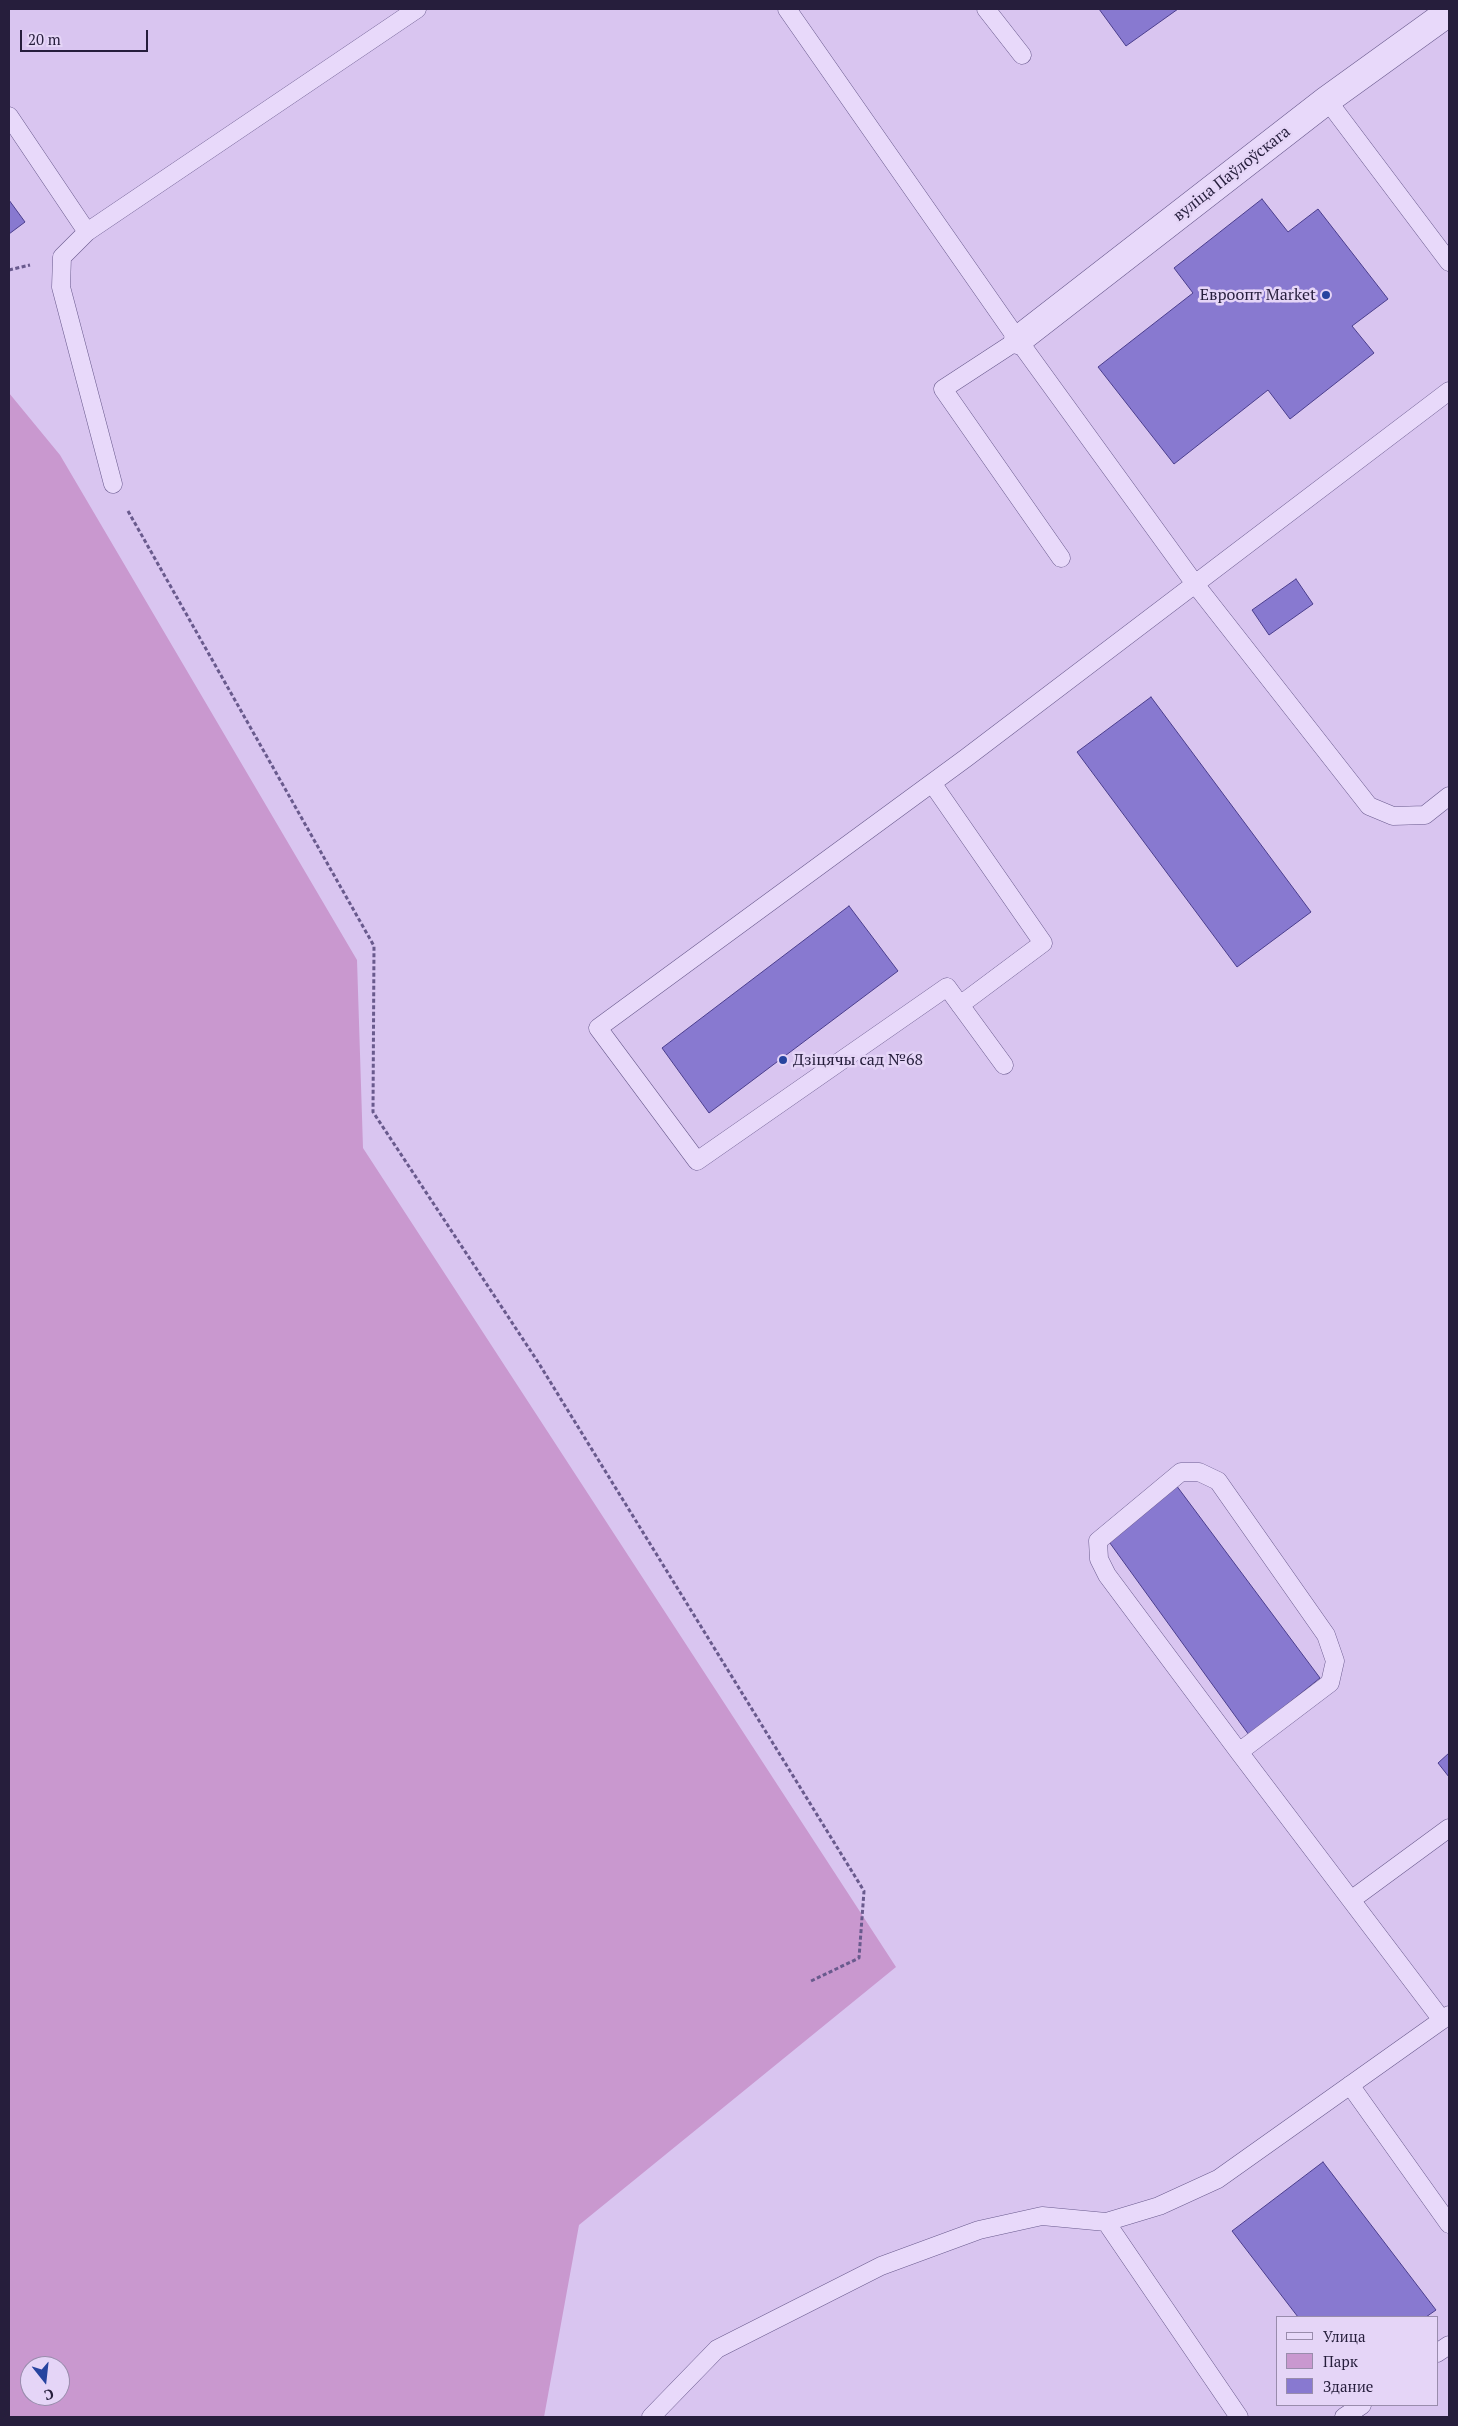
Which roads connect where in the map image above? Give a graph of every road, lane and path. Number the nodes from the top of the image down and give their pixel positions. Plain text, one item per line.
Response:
1 (787, 9) edge
2 (986, 9) edge
3 (406, 12) edge
4 (1449, 12) edge
5 (1022, 55) dead end
6 (1327, 100) junction
7 (9, 116) edge
8 (88, 232) junction
9 (1449, 262) edge
10 (1018, 340) junction
11 (1449, 391) edge
12 (113, 484) joint
13 (1061, 558) dead end
14 (1195, 584) junction
15 (932, 783) junction
16 (1449, 796) edge
17 (960, 1005) junction
18 (1004, 1065) dead end
19 (1239, 1752) junction
20 (1449, 1828) edge
21 (1351, 1900) junction
22 (809, 1982) dead end
23 (1445, 2018) edge
24 (1350, 2085) junction
25 (1106, 2222) junction
26 (1449, 2224) edge
27 (1449, 2345) edge
28 (1438, 2352) edge
29 (1360, 2406) edge
30 (652, 2417) edge
31 (1239, 2417) edge
32 (1344, 2417) edge

1 - 10 lane
2 - 5 lane
3 - 8 lane
4 - 6 street, вуліца Паўлоўскага
6 - 9 lane
6 - 10 street, вуліца Паўлоўскага
7 - 8 lane
8 - 12 lane
10 - 13 lane
10 - 14 lane
11 - 14 lane
12 - 22 path
14 - 15 lane
14 - 16 lane
15 - 17 lane
15 - 17 lane
17 - 18 lane
19 - 19 lane
19 - 21 lane
20 - 21 lane
21 - 23 lane
23 - 24 lane
24 - 25 lane
24 - 26 lane
25 - 30 lane
25 - 31 lane
27 - 28 lane
29 - 32 lane

